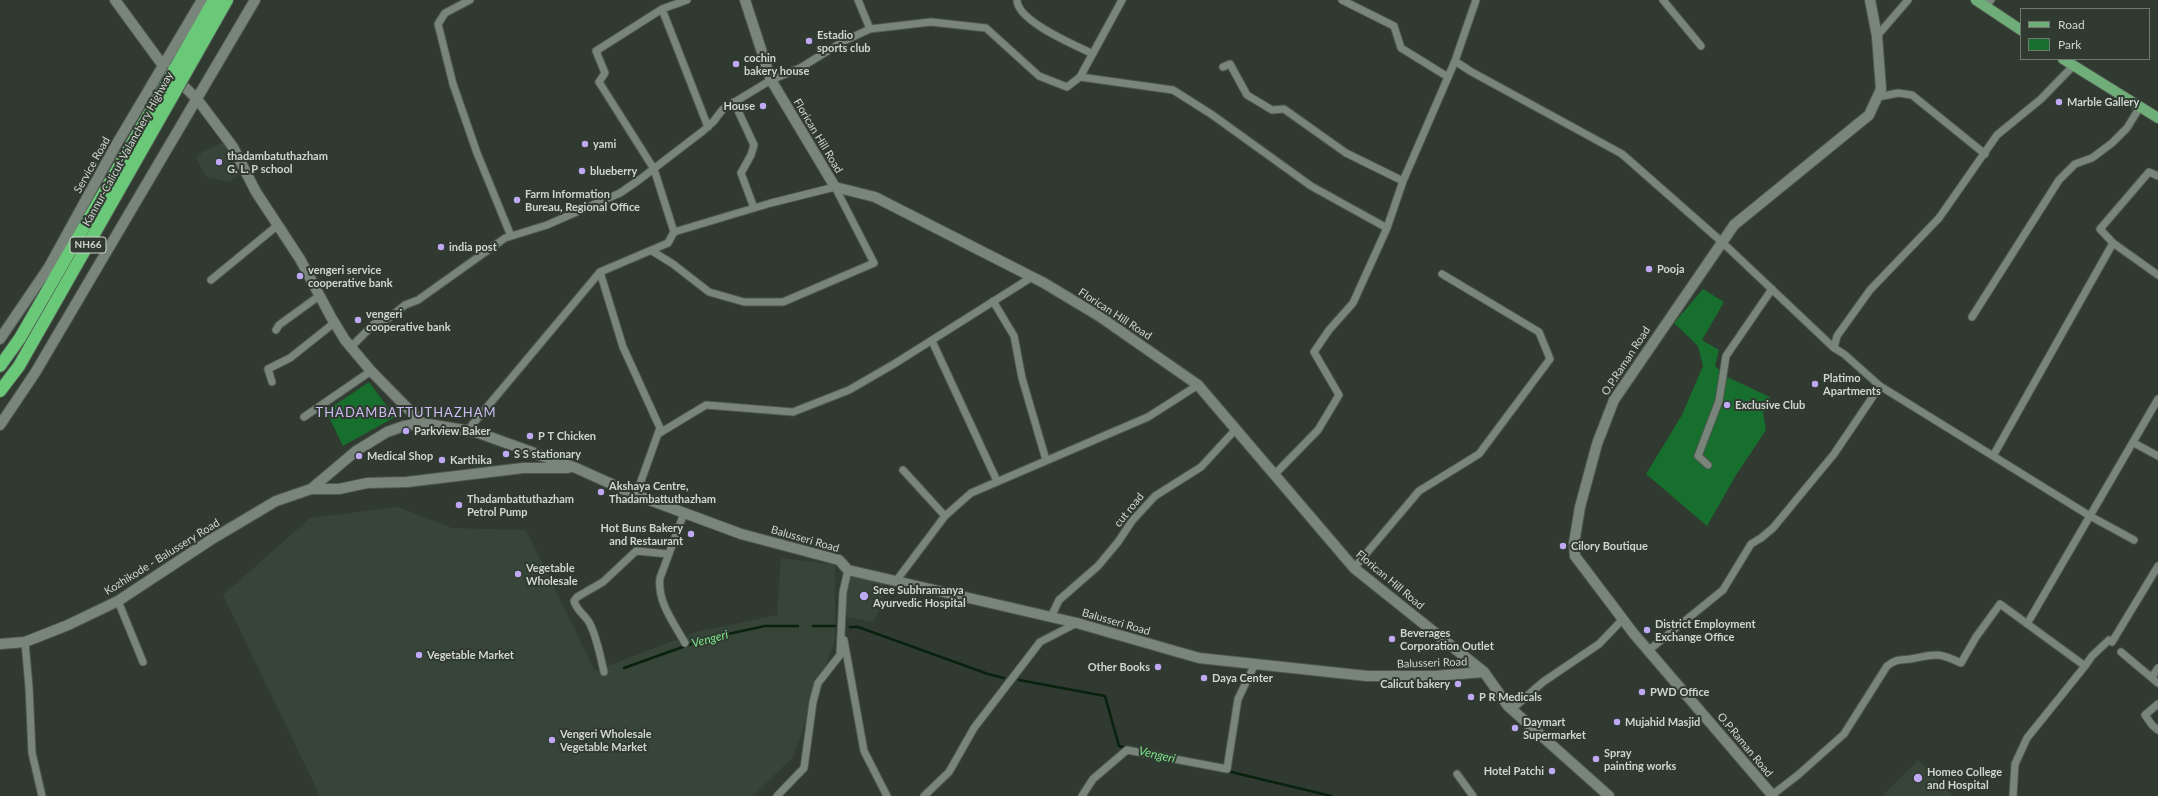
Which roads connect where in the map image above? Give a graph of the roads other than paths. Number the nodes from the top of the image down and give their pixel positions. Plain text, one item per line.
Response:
1 (115, 0) edge
2 (202, 0) edge
3 (214, 0) edge
4 (227, 0) edge
5 (255, 0) edge
6 (470, 0) edge
7 (687, 0) edge
8 (745, 0) edge
9 (858, 0) edge
10 (1017, 0) edge
11 (1122, 0) edge
12 (1342, 0) edge
13 (1476, 0) edge
14 (1663, 0) edge
15 (1870, 0) edge
16 (1908, 0) edge
17 (1984, 2) edge
18 (662, 9) junction
19 (870, 29) junction
20 (2020, 29) edge
21 (1877, 36) junction
22 (1701, 46) dead end
23 (1093, 54) junction
24 (1455, 60) junction
25 (2064, 60) edge
26 (1224, 66) dead end
27 (2073, 66) junction
28 (174, 70) junction
29 (1080, 77) junction
30 (1448, 77) junction
31 (771, 80) junction
32 (168, 93) junction
33 (1878, 98) junction
34 (197, 99) junction
35 (734, 102) junction
36 (2140, 107) junction
37 (2158, 118) edge
38 (708, 127) junction
39 (1985, 154) junction
40 (654, 169) junction
41 (2158, 176) edge
42 (1403, 180) junction
43 (835, 187) junction
44 (754, 208) junction
45 (278, 225) junction
46 (1387, 228) junction
47 (674, 232) junction
48 (511, 236) junction
49 (1722, 242) junction
50 (2114, 243) junction
51 (652, 251) junction
52 (600, 272) junction
53 (1442, 274) dead end
54 (2158, 275) edge
55 (1032, 277) junction
56 (211, 280) dead end
57 (1772, 289) junction
58 (319, 296) junction
59 (993, 301) junction
60 (1972, 317) dead end
61 (334, 323) junction
62 (276, 330) dead end
63 (0, 339) edge
64 (932, 340) junction
65 (351, 347) junction
66 (1834, 348) junction
67 (0, 366) edge
68 (371, 371) junction
69 (272, 382) dead end
70 (1198, 385) junction
71 (1880, 386) junction
72 (0, 391) edge
73 (2158, 399) edge
74 (304, 417) dead end
75 (422, 423) junction
76 (0, 425) edge
77 (1236, 429) junction
78 (467, 431) junction
79 (658, 434) junction
80 (2134, 443) junction
81 (1993, 456) junction
82 (2158, 456) edge
83 (1046, 460) junction
84 (1708, 465) dead end
85 (576, 468) junction
86 (903, 470) dead end
87 (1275, 474) junction
88 (997, 482) junction
89 (311, 489) junction
90 (636, 495) junction
91 (684, 513) junction
92 (945, 516) junction
93 (2090, 516) junction
94 (2134, 540) dead end
95 (669, 554) junction
96 (2158, 566) edge
97 (1354, 568) junction
98 (848, 570) junction
99 (896, 581) junction
100 (118, 601) junction
101 (1051, 617) junction
102 (1624, 619) junction
103 (1077, 623) junction
104 (2027, 624) junction
105 (842, 628) junction
106 (25, 642) junction
107 (685, 643) dead end
108 (0, 644) edge
109 (1649, 650) junction
110 (2121, 652) dead end
111 (143, 662) dead end
112 (1255, 664) junction
113 (2085, 666) junction
114 (2158, 668) edge
115 (604, 672) dead end
116 (1484, 672) junction
117 (2152, 677) junction
118 (2158, 683) edge
119 (2158, 704) edge
120 (1512, 709) junction
121 (2158, 730) edge
122 (1457, 774) dead end
123 (1772, 795) edge
124 (42, 796) edge
125 (777, 796) edge
126 (888, 796) edge
127 (924, 796) edge
128 (1082, 796) edge
129 (1473, 796) edge
130 (1609, 796) edge
131 (2013, 796) edge

1 - 28 street
2 - 28 street, Service Road
3 - 28 highway, NH66
4 - 28 highway, Kannur-Calicut-Valanchery Highway / NH66
5 - 34 street
6 - 48 street
7 - 18 street
8 - 31 street, Florican Hill Road
9 - 19 street
10 - 23 street
11 - 23 street
12 - 30 street
13 - 24 street
14 - 22 street
15 - 21 street, O.P.Raman Road
16 - 21 street
17 - 20 main road
18 - 38 street
18 - 40 street
19 - 29 street
19 - 31 street
21 - 33 street, O.P.Raman Road
23 - 29 street
24 - 30 street
24 - 49 street
25 - 27 main road
26 - 42 street
27 - 36 main road
27 - 39 street
28 - 32 highway, Kannur-Calicut-Valanchery Highway / NH66, bridge
28 - 34 street
28 - 63 street, Service Road
29 - 46 street
30 - 42 street
31 - 35 street
31 - 43 street, Florican Hill Road
32 - 67 highway, NH66
32 - 72 highway, Kannur-Calicut-Valanchery Highway / NH66
33 - 39 street
33 - 49 street, O.P.Raman Road
34 - 45 street
34 - 76 street
35 - 38 street
35 - 44 street
36 - 37 main road
36 - 60 street
38 - 40 street
39 - 66 street
40 - 47 street
40 - 48 street
41 - 50 street
42 - 46 street
43 - 44 street
43 - 51 street
43 - 55 street, Florican Hill Road
44 - 47 street
45 - 56 street
45 - 58 street
46 - 87 street
47 - 51 street
48 - 65 street
49 - 57 street
49 - 102 street, O.P.Raman Road
50 - 54 street
50 - 81 street
51 - 52 street
52 - 78 street
52 - 79 street
53 - 97 street
55 - 59 street
55 - 70 street, Florican Hill Road
57 - 66 street
57 - 84 street
58 - 61 street
58 - 62 street
59 - 64 street
59 - 83 street
61 - 65 street
61 - 69 street
64 - 79 street
64 - 88 street
65 - 68 street
66 - 71 street
68 - 74 street
68 - 75 street
70 - 77 street, Florican Hill Road
70 - 83 street
71 - 81 street
71 - 109 street
73 - 80 street
75 - 78 street, Balusseri Road
75 - 89 street, Balusseri Road
77 - 87 street, Florican Hill Road
77 - 101 street, cut road
78 - 85 street, Balusseri Road
79 - 90 street
80 - 82 street
80 - 93 street
81 - 93 street
83 - 88 street
85 - 89 street
85 - 90 street, Balusseri Road
86 - 92 street
87 - 97 street, Florican Hill Road
88 - 92 street
89 - 100 street, Kozhikode - Balussery Road
90 - 91 street, Balusseri Road
91 - 95 street
91 - 98 street, Balusseri Road
92 - 99 street
93 - 94 street
93 - 104 street
95 - 107 street
95 - 115 street
96 - 113 street
97 - 116 street, Florican Hill Road
98 - 99 street, Balusseri Road
98 - 105 street
99 - 101 street, Balusseri Road
100 - 106 street, Kozhikode - Balussery Road
100 - 111 street
101 - 103 street, Balusseri Road
102 - 109 street, O.P.Raman Road
102 - 120 street
103 - 112 street, Balusseri Road
103 - 127 street
104 - 113 street
104 - 123 street
105 - 125 street
105 - 126 street
106 - 108 street, Kozhikode - Balussery Road
106 - 124 street
109 - 123 street, O.P.Raman Road
110 - 117 street
112 - 116 street, Balusseri Road
112 - 128 street
113 - 131 street
114 - 117 street
116 - 120 street, Florican Hill Road
117 - 118 street
119 - 121 street
120 - 130 street, Florican Hill Road
122 - 129 street

